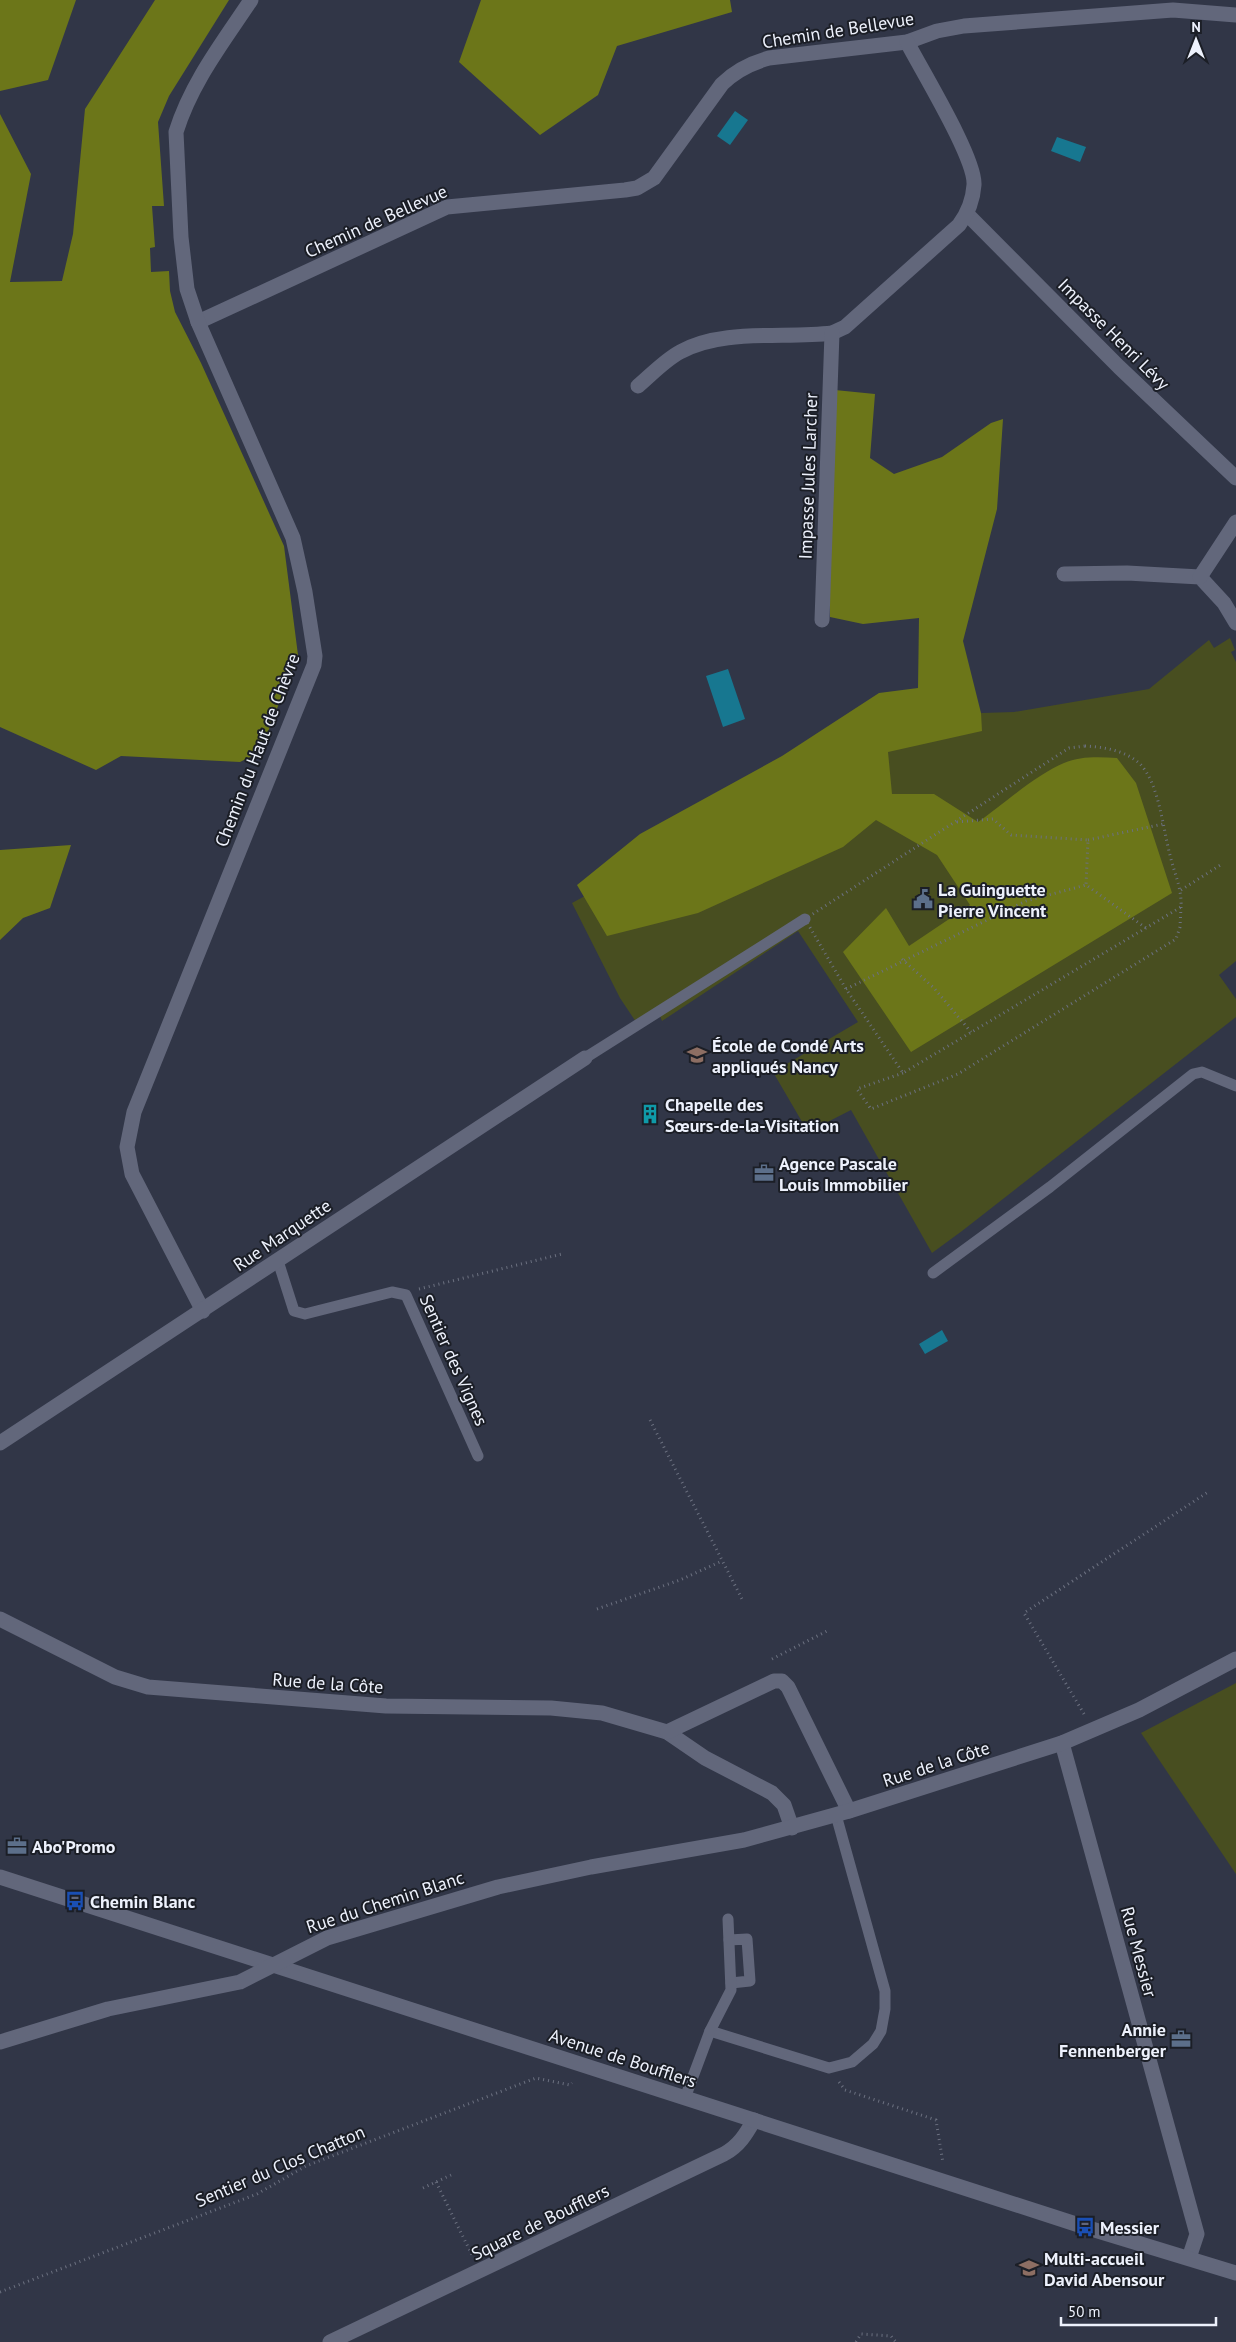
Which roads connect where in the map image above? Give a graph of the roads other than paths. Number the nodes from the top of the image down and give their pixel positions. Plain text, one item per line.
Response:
1 (251, 0) edge
2 (1236, 15) edge
3 (907, 42) junction
4 (967, 214) junction
5 (198, 322) junction
6 (832, 333) junction
7 (638, 386) dead end
8 (1236, 478) edge
9 (1236, 522) edge
10 (1064, 574) dead end
11 (1200, 577) junction
12 (822, 620) dead end
13 (1236, 623) edge
14 (805, 919) road end
15 (585, 1058) joint
16 (1236, 1086) edge
17 (278, 1261) junction
18 (933, 1273) dead end
19 (204, 1311) junction
20 (0, 1444) edge
21 (478, 1456) dead end
22 (0, 1618) edge
23 (1236, 1659) edge
24 (667, 1732) junction
25 (1062, 1743) junction
26 (843, 1813) junction
27 (792, 1828) junction
28 (0, 1877) edge
29 (728, 1919) dead end
30 (729, 1940) junction
31 (271, 1965) junction
32 (731, 1983) junction
33 (710, 2031) junction
34 (0, 2042) edge
35 (685, 2098) junction
36 (754, 2120) junction
37 (1189, 2258) junction
38 (1236, 2273) edge
39 (330, 2342) edge

1 - 5 street, Chemin du Haut de Chèvre
2 - 3 street, Chemin de Bellevue
3 - 4 street
3 - 5 street, Chemin de Bellevue
4 - 6 street
4 - 8 street, Impasse Henri Lévy
5 - 19 street, Chemin du Haut de Chèvre
6 - 7 street
6 - 12 street, Impasse Jules Larcher
9 - 11 street
10 - 11 street
11 - 13 street
14 - 15 lane
15 - 17 street, Rue Marquette
16 - 18 lane
17 - 19 street, Rue Marquette
17 - 21 lane, Sentier des Vignes
19 - 20 street, Rue Marquette
22 - 24 street, Rue de la Côte
23 - 25 street, Rue de la Côte
24 - 26 street
24 - 27 street, Rue de la Côte
25 - 26 street, Rue de la Côte
25 - 37 street, Rue Messier
26 - 27 street, Rue de la Côte
26 - 33 lane
27 - 31 street, Rue du Chemin Blanc
28 - 31 street, Avenue de Boufflers
29 - 30 lane
30 - 32 lane
30 - 32 lane
31 - 34 street, Rue du Chemin Blanc
31 - 35 street, Avenue de Boufflers
32 - 33 lane
33 - 35 lane
35 - 36 street, Avenue de Boufflers
36 - 37 street, Avenue de Boufflers
36 - 39 street, Square de Boufflers
37 - 38 street, Avenue de Boufflers

